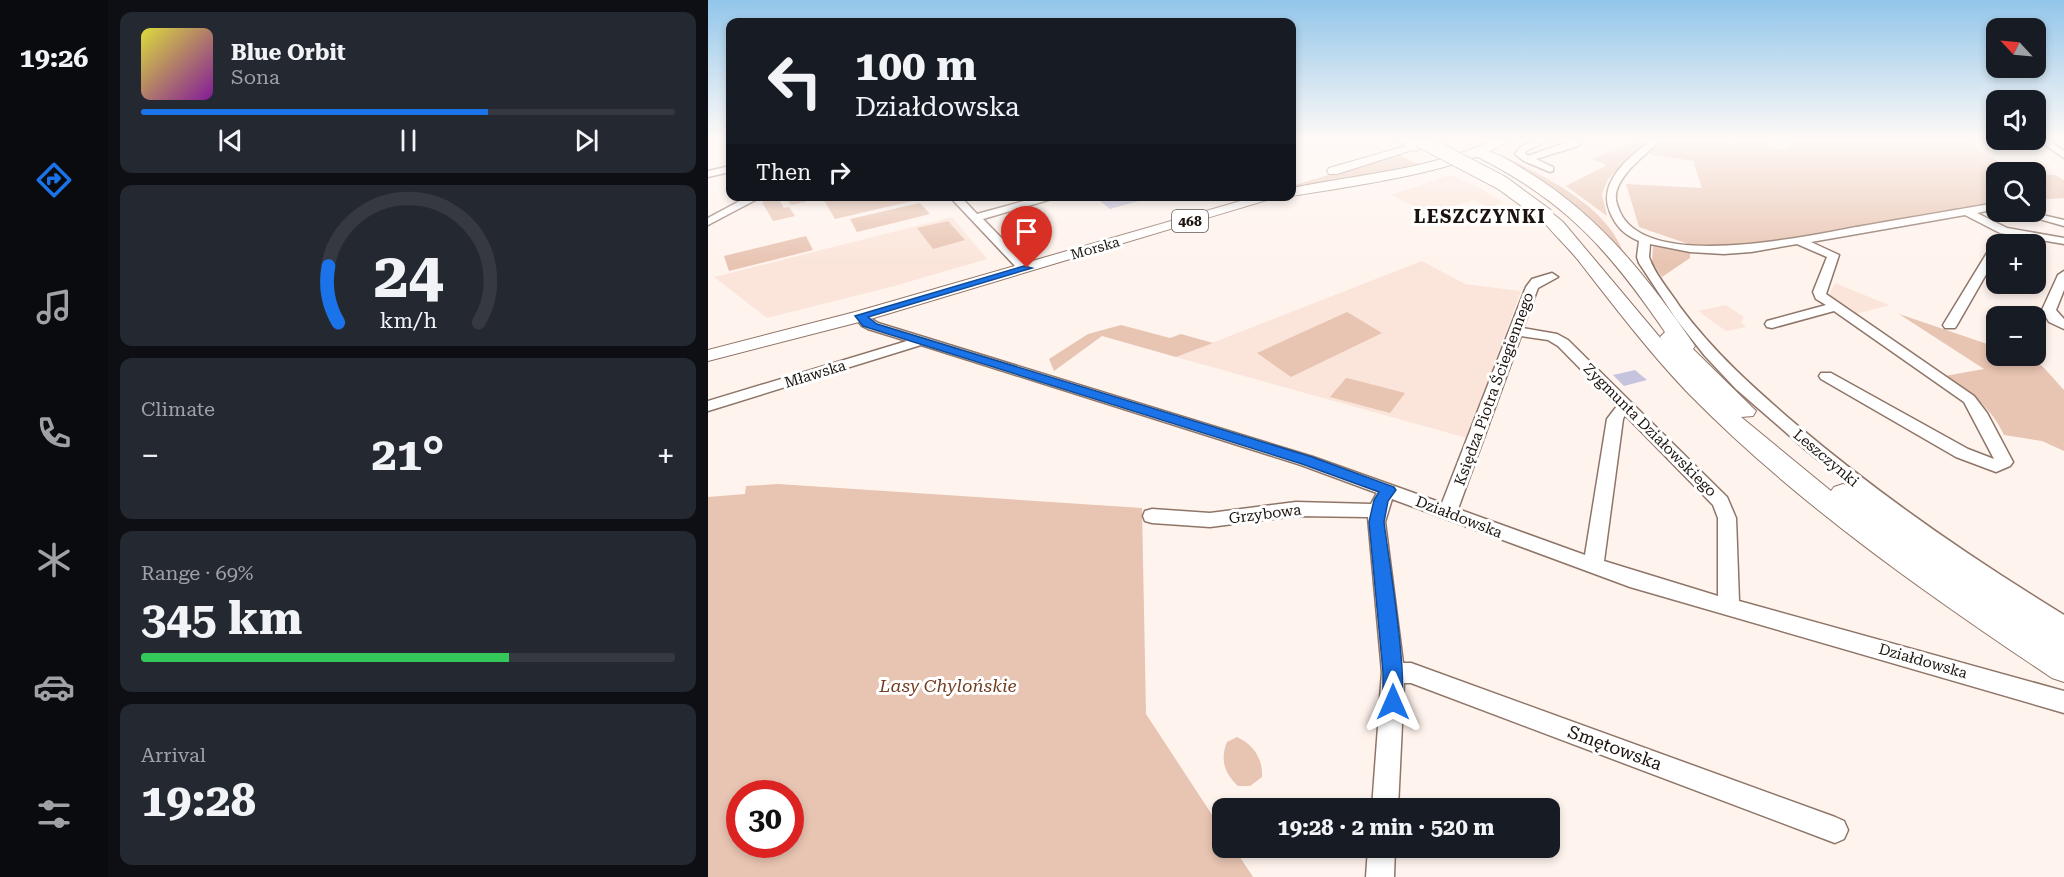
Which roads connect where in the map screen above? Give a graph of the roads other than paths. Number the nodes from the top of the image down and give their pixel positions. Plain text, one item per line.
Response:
1 (1349, 181) edge
2 (1483, 181) edge
3 (1500, 181) edge
4 (1512, 181) edge
5 (1526, 181) edge
6 (1547, 181) edge
7 (1618, 181) edge
8 (1499, 189) junction
9 (1296, 191) edge
10 (748, 201) edge
11 (959, 201) edge
12 (1038, 201) edge
13 (1230, 201) edge
14 (1257, 201) edge
15 (1986, 208) edge
16 (1966, 212) junction
17 (1554, 215) junction
18 (975, 218) junction
19 (2046, 219) edge
20 (708, 222) edge
21 (2064, 223) edge
22 (2004, 231) junction
23 (2005, 234) edge
24 (1645, 240) junction
25 (1799, 241) junction
26 (2064, 241) edge
27 (1019, 263) junction
28 (1986, 266) edge
29 (2064, 275) edge
30 (1552, 277) dead end
31 (1834, 307) junction
32 (861, 316) junction
33 (1772, 324) dead end
34 (1950, 325) dead end
35 (2064, 325) edge
36 (1517, 331) junction
37 (921, 341) junction
38 (708, 344) edge
39 (708, 356) edge
40 (1698, 376) junction
41 (1826, 376) dead end
42 (708, 406) edge
43 (1627, 407) junction
44 (1389, 490) junction
45 (1377, 511) junction
46 (1447, 513) junction
47 (1152, 516) dead end
48 (1593, 567) junction
49 (1729, 607) junction
50 (2064, 626) edge
51 (2064, 644) edge
52 (2064, 668) edge
53 (1393, 672) junction
54 (2064, 702) edge
55 (1386, 798) edge
56 (1835, 830) dead end
57 (1381, 858) edge
58 (1380, 877) edge

1 - 9 main road
2 - 8 highway
3 - 17 highway, bridge
4 - 17 highway
5 - 8 highway
6 - 40 highway
7 - 24 street
8 - 40 highway
10 - 20 street
11 - 18 street
12 - 18 street
13 - 27 main road, Morska / 468
14 - 32 main road, Morska / 468
15 - 16 street
16 - 22 street
16 - 25 street
17 - 40 highway
17 - 40 highway
18 - 27 street
19 - 21 street
22 - 23 street
22 - 26 street
24 - 25 street
24 - 50 street, Leszczynki
25 - 31 street
27 - 38 main road, Morska / 468
28 - 34 street
29 - 35 street
30 - 36 street, Księdza Piotra Ściegiennego
31 - 33 street
31 - 41 street
32 - 37 street, Działdowska
32 - 39 main road, Morska / 468
36 - 43 street, Zygmunta Działowskiego
36 - 46 street, Księdza Piotra Ściegiennego
37 - 42 street, Mławska
37 - 44 street, Działdowska
40 - 51 highway
40 - 52 highway
43 - 48 street
43 - 49 street, Zygmunta Działowskiego
44 - 45 street
44 - 46 street, Działdowska
45 - 47 street, Grzybowa
45 - 53 street
46 - 48 street, Działdowska
48 - 49 street, Działdowska
49 - 54 street, Działdowska
53 - 55 street
53 - 56 street, Smętowska
57 - 58 street

